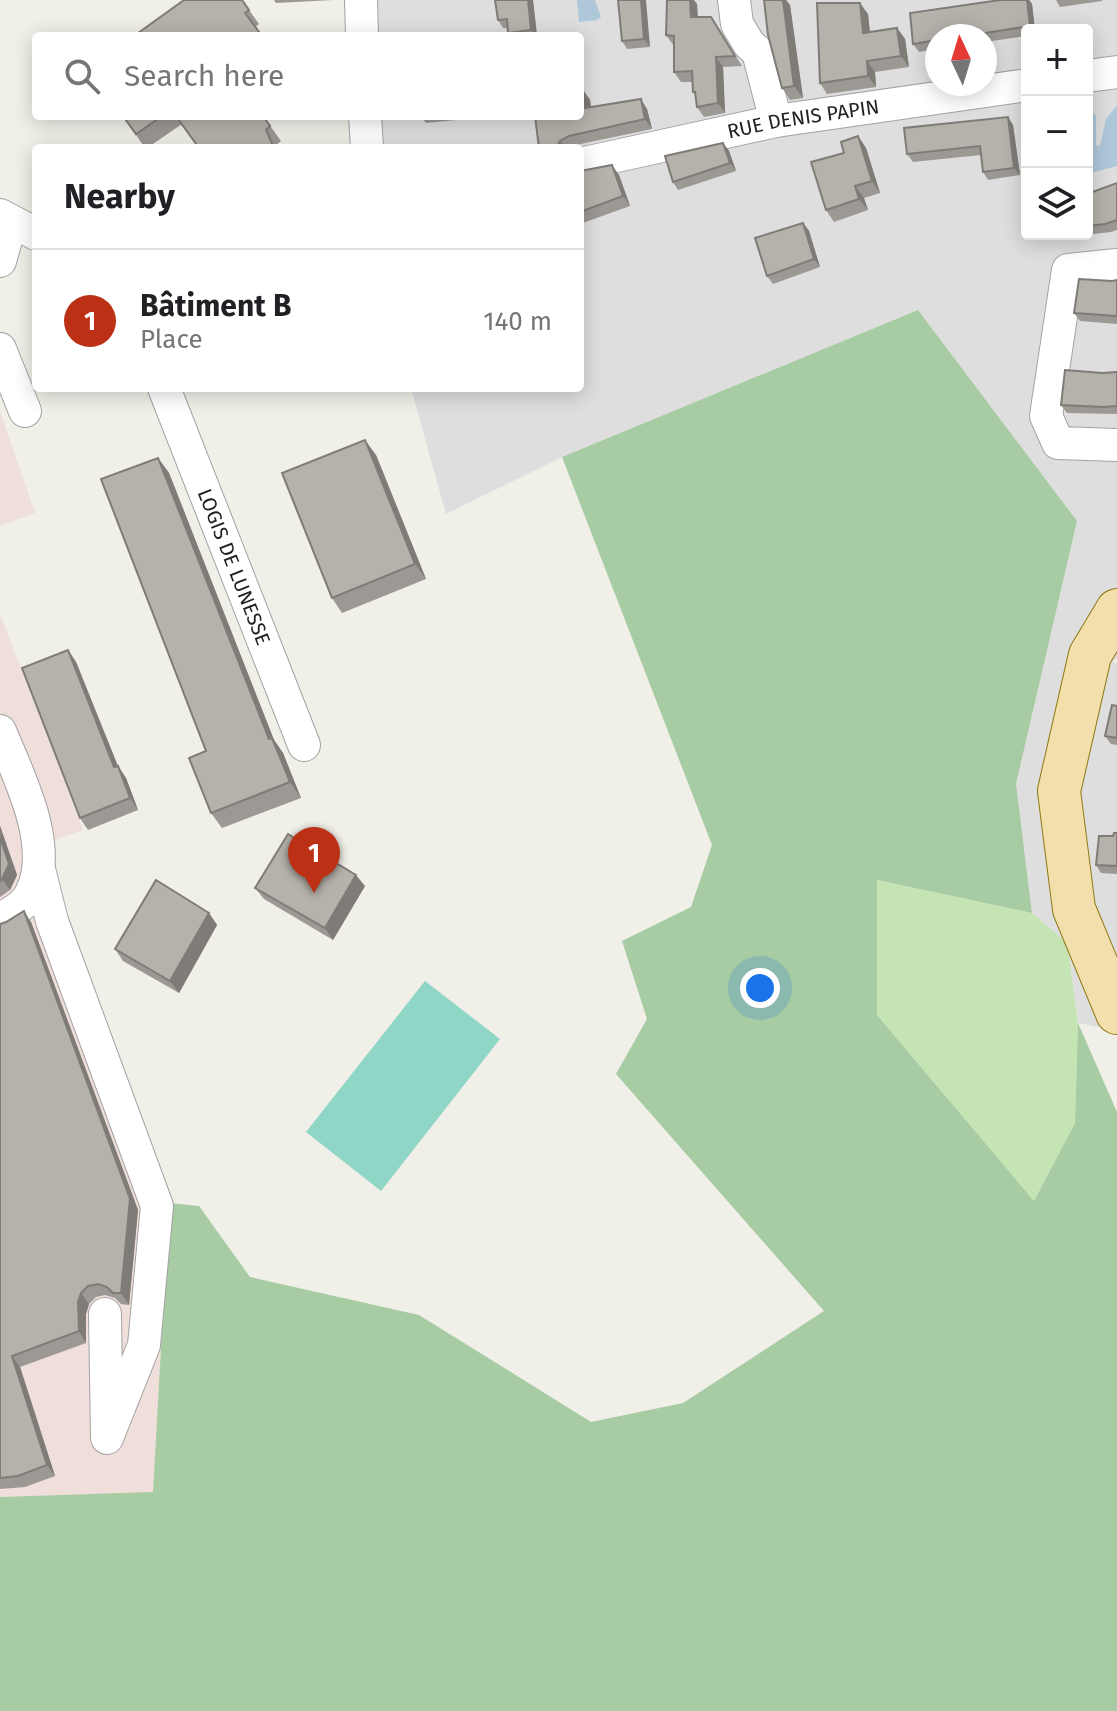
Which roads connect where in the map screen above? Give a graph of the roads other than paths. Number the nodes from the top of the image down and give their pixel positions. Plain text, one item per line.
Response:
1 (361, 0) edge
2 (734, 0) edge
3 (362, 32) edge
4 (1117, 72) edge
5 (1093, 75) edge
6 (1021, 86) edge
7 (365, 120) edge
8 (776, 121) junction
9 (367, 144) edge
10 (584, 163) edge
11 (0, 216) edge
12 (32, 232) edge
13 (32, 246) edge
14 (2, 257) edge
15 (1117, 265) edge
16 (0, 349) edge
17 (166, 392) edge
18 (25, 411) dead end
19 (1117, 445) edge
20 (1117, 610) edge
21 (0, 731) edge
22 (304, 745) dead end
23 (39, 869) junction
24 (0, 919) edge
25 (1117, 1013) edge
26 (105, 1314) dead end

1 - 3 street
2 - 8 street
4 - 5 street
6 - 8 street, RUE DENIS PAPIN
7 - 9 street
8 - 10 street, RUE DENIS PAPIN
11 - 12 street
11 - 14 street
13 - 14 street
15 - 19 street
16 - 18 street
17 - 22 street, LOGIS DE LUNESSE
20 - 25 main road
21 - 23 street
23 - 24 street
23 - 26 street

